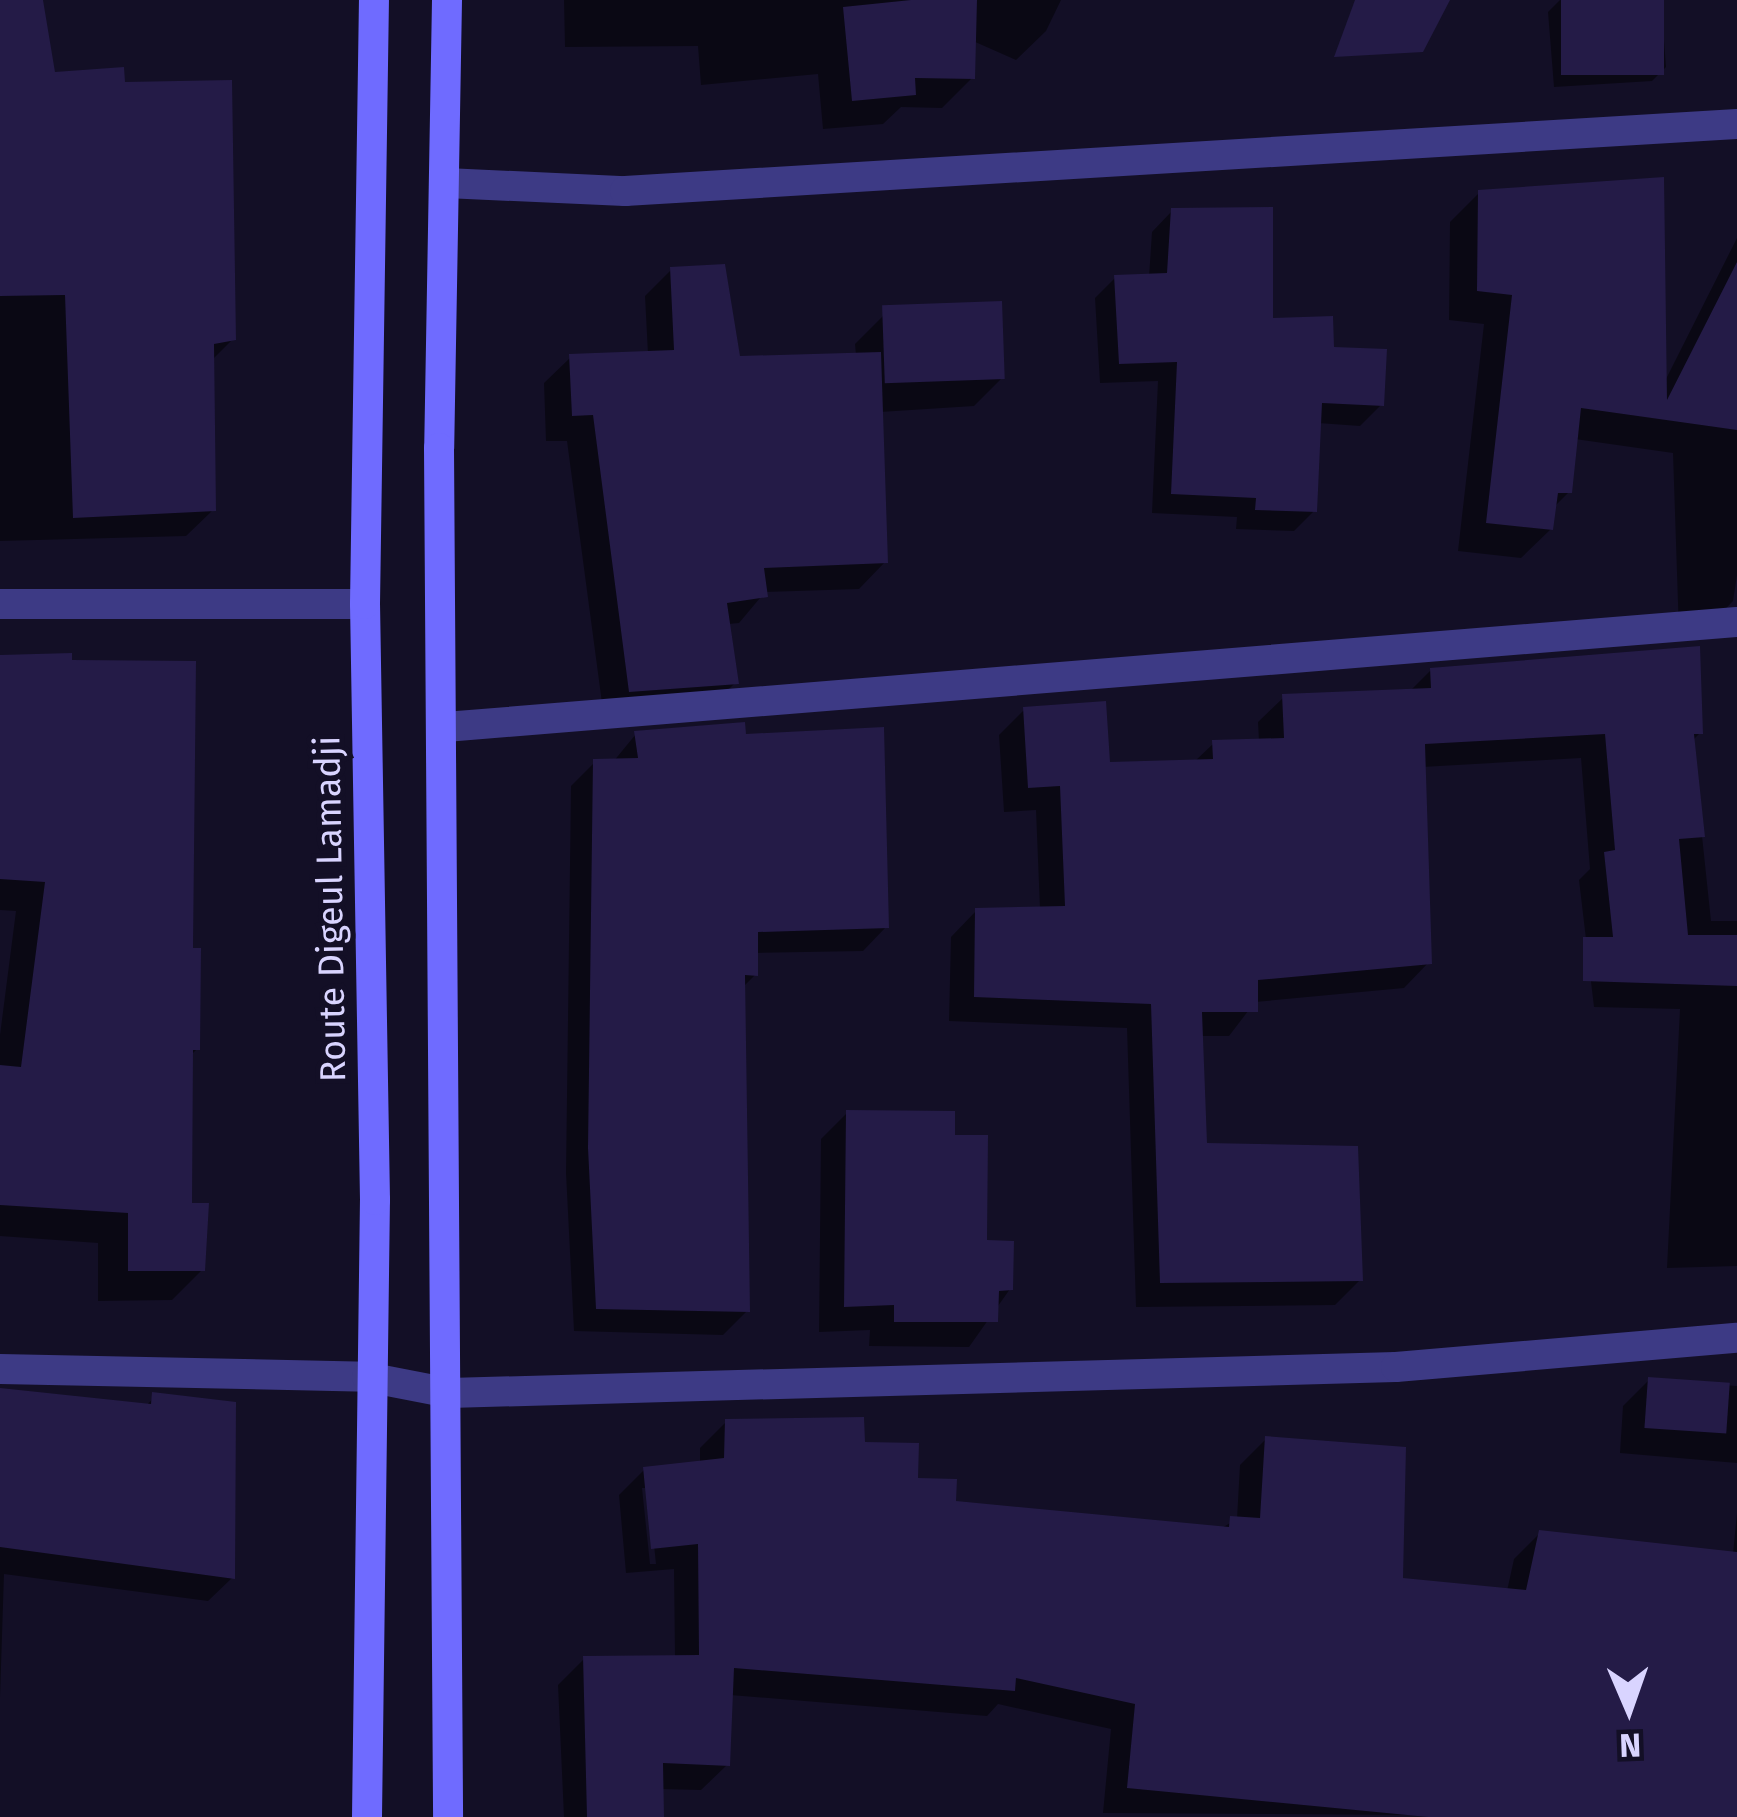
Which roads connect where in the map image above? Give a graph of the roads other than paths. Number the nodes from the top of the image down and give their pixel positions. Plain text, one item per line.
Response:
1 (374, 0) edge
2 (447, 0) edge
3 (1737, 124) edge
4 (446, 183) junction
5 (0, 604) edge
6 (365, 604) junction
7 (1737, 622) edge
8 (445, 727) junction
9 (1737, 1338) edge
10 (0, 1369) edge
11 (367, 1377) junction
12 (449, 1393) junction
13 (367, 1817) edge
14 (448, 1817) edge

1 - 6 main road, Route Digeul Lamadji
2 - 4 main road
3 - 4 street
4 - 8 main road
5 - 6 street
6 - 11 main road, Route Digeul Lamadji
7 - 8 street
8 - 12 main road
9 - 12 street
10 - 11 street
11 - 12 street
11 - 13 main road, Route Digeul Lamadji
12 - 14 main road

